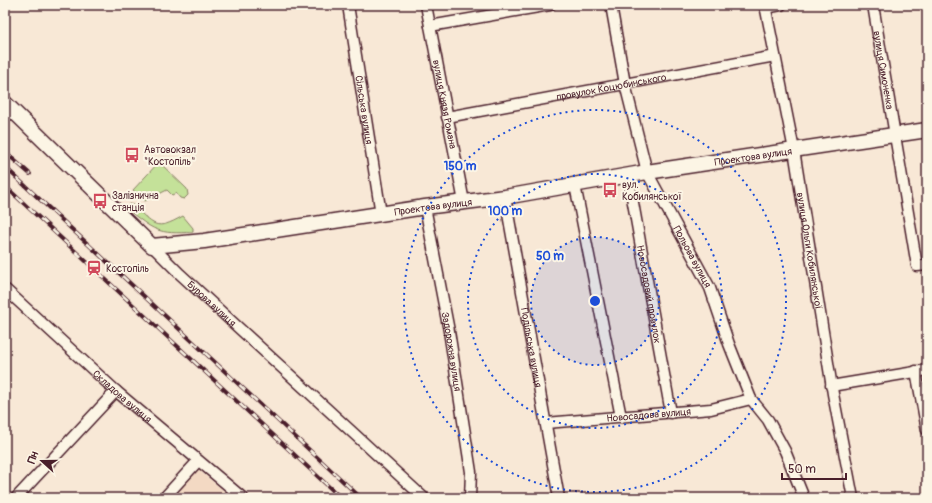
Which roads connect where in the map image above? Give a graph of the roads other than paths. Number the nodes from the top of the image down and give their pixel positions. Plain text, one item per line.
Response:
1 (348, 5) edge
2 (426, 5) edge
3 (550, 5) edge
4 (611, 5) edge
5 (781, 5) edge
6 (873, 5) edge
7 (765, 7) edge
8 (430, 26) junction
9 (774, 56) junction
10 (626, 84) junction
11 (5, 103) edge
12 (447, 117) junction
13 (927, 130) edge
14 (893, 135) junction
15 (794, 150) junction
16 (647, 172) junction
17 (628, 175) junction
18 (576, 185) junction
19 (505, 197) junction
20 (464, 202) junction
21 (425, 207) junction
22 (381, 214) junction
23 (152, 246) junction
24 (927, 265) edge
25 (5, 290) edge
26 (927, 370) edge
27 (916, 372) junction
28 (831, 386) junction
29 (116, 391) junction
30 (750, 399) junction
31 (671, 413) junction
32 (621, 417) junction
33 (546, 423) junction
34 (927, 430) edge
35 (198, 461) junction
36 (16, 498) edge
37 (164, 498) edge
38 (243, 498) edge
39 (424, 498) edge
40 (470, 498) edge
41 (559, 498) edge
42 (804, 498) edge
43 (853, 498) edge

1 - 22 street, Сільська вулиця
2 - 8 street, вулиця Князя Романа
3 - 8 street
4 - 10 street, Польова вулиця
5 - 7 street
6 - 14 street, вулиця Симоненка
7 - 9 street, вулиця Ольги Кобилянської
8 - 12 street, вулиця Князя Романа
9 - 10 street, провулок Коцюбинського
9 - 15 street, вулиця Ольги Кобилянської
10 - 12 street, провулок Коцюбинського
10 - 16 street, Польова вулиця
11 - 23 main road, Бурова вулиця
12 - 20 street, вулиця Князя Романа
13 - 14 main road, Проектова вулиця
14 - 15 main road, Проектова вулиця
14 - 24 street, вулиця Симоненка
15 - 16 main road, Проектова вулиця
15 - 28 street, вулиця Ольги Кобилянської
16 - 17 main road, Проектова вулиця
16 - 30 street, Польова вулиця
17 - 18 main road, Проектова вулиця
17 - 31 street, Новосадовий провулок
18 - 19 main road, Проектова вулиця
18 - 32 street
19 - 20 main road, Проектова вулиця
19 - 33 street, Подільська вулиця
20 - 21 main road, Проектова вулиця
21 - 22 main road, Проектова вулиця
21 - 40 street, Задорожна вулиця
22 - 23 main road, Проектова вулиця
23 - 39 street, Бурова вулиця
25 - 29 street, Складова вулиця
26 - 27 street
27 - 28 street
27 - 34 street
28 - 43 street, вулиця Ольги Кобилянської
29 - 35 street, Складова вулиця
29 - 36 street
30 - 31 street, Новосадова вулиця
30 - 42 street, Польова вулиця
31 - 32 street, Новосадова вулиця
32 - 33 street, Новосадова вулиця
33 - 41 street, Подільська вулиця
35 - 37 street
35 - 38 street, Складова вулиця

